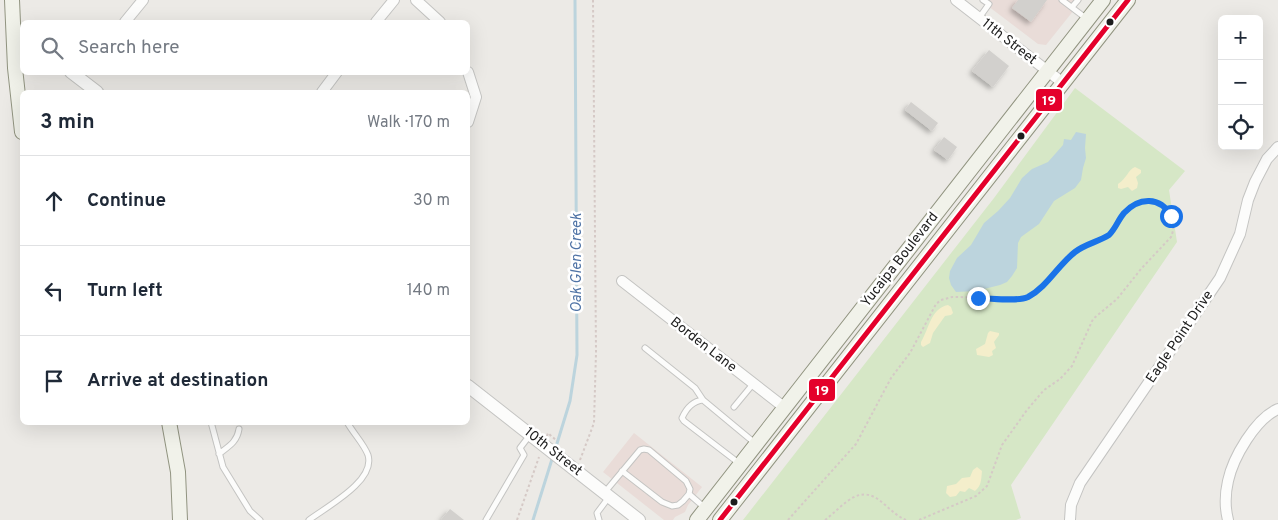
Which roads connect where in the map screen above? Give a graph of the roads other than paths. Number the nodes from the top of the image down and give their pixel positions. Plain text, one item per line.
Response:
1 (12, 0) edge
2 (142, 0) edge
3 (394, 0) edge
4 (416, 0) edge
5 (957, 0) edge
6 (983, 0) edge
7 (1062, 0) edge
8 (1078, 0) edge
9 (1103, 0) edge
10 (1128, 0) edge
11 (1072, 8) junction
12 (979, 18) junction
13 (126, 20) edge
14 (378, 20) edge
15 (438, 20) edge
16 (1087, 20) junction
17 (19, 68) edge
18 (1047, 72) junction
19 (78, 75) edge
20 (336, 75) edge
21 (469, 75) edge
22 (1062, 83) junction
23 (20, 90) edge
24 (95, 90) edge
25 (324, 90) edge
26 (470, 116) edge
27 (1278, 147) edge
28 (622, 281) dead end
29 (645, 348) dead end
30 (753, 384) junction
31 (470, 388) edge
32 (703, 400) junction
33 (734, 407) dead end
34 (784, 408) junction
35 (1278, 409) edge
36 (170, 425) edge
37 (212, 425) edge
38 (349, 425) edge
39 (239, 429) dead end
40 (530, 434) junction
41 (756, 444) junction
42 (218, 454) junction
43 (741, 464) junction
44 (622, 471) junction
45 (689, 494) junction
46 (607, 495) junction
47 (706, 509) junction
48 (180, 520) edge
49 (260, 520) edge
50 (308, 520) edge
51 (486, 520) edge
52 (599, 520) edge
53 (639, 520) edge
54 (697, 520) edge
55 (720, 520) edge
56 (1070, 520) edge
57 (1228, 520) edge

1 - 17 main road
2 - 13 street
3 - 14 street
4 - 15 street
5 - 12 street, 11th Street
6 - 12 lane
7 - 11 lane
8 - 11 lane
9 - 16 main road, Yucaipa Boulevard
10 - 22 main road, Yucaipa Boulevard
11 - 16 lane
12 - 18 street, 11th Street
16 - 18 main road, Yucaipa Boulevard
17 - 23 main road
18 - 22 street, 11th Street
18 - 34 main road, Yucaipa Boulevard
19 - 24 street
20 - 25 street
21 - 26 street
22 - 55 main road, Yucaipa Boulevard
27 - 56 street, Eagle Point Drive
28 - 30 street, Borden Lane
29 - 32 lane
30 - 33 lane
30 - 34 street, Borden Lane
31 - 40 street, 10th Street
32 - 41 lane
32 - 43 lane
34 - 41 main road, Yucaipa Boulevard
35 - 57 street
36 - 48 main road
37 - 42 lane
38 - 50 lane
39 - 42 lane
40 - 46 street, 10th Street
40 - 51 lane
41 - 43 main road, Yucaipa Boulevard
42 - 49 lane
43 - 47 main road, Yucaipa Boulevard
44 - 45 lane
44 - 45 lane
44 - 46 lane
45 - 47 lane
46 - 52 lane
46 - 53 street, 10th Street
47 - 54 main road, Yucaipa Boulevard

